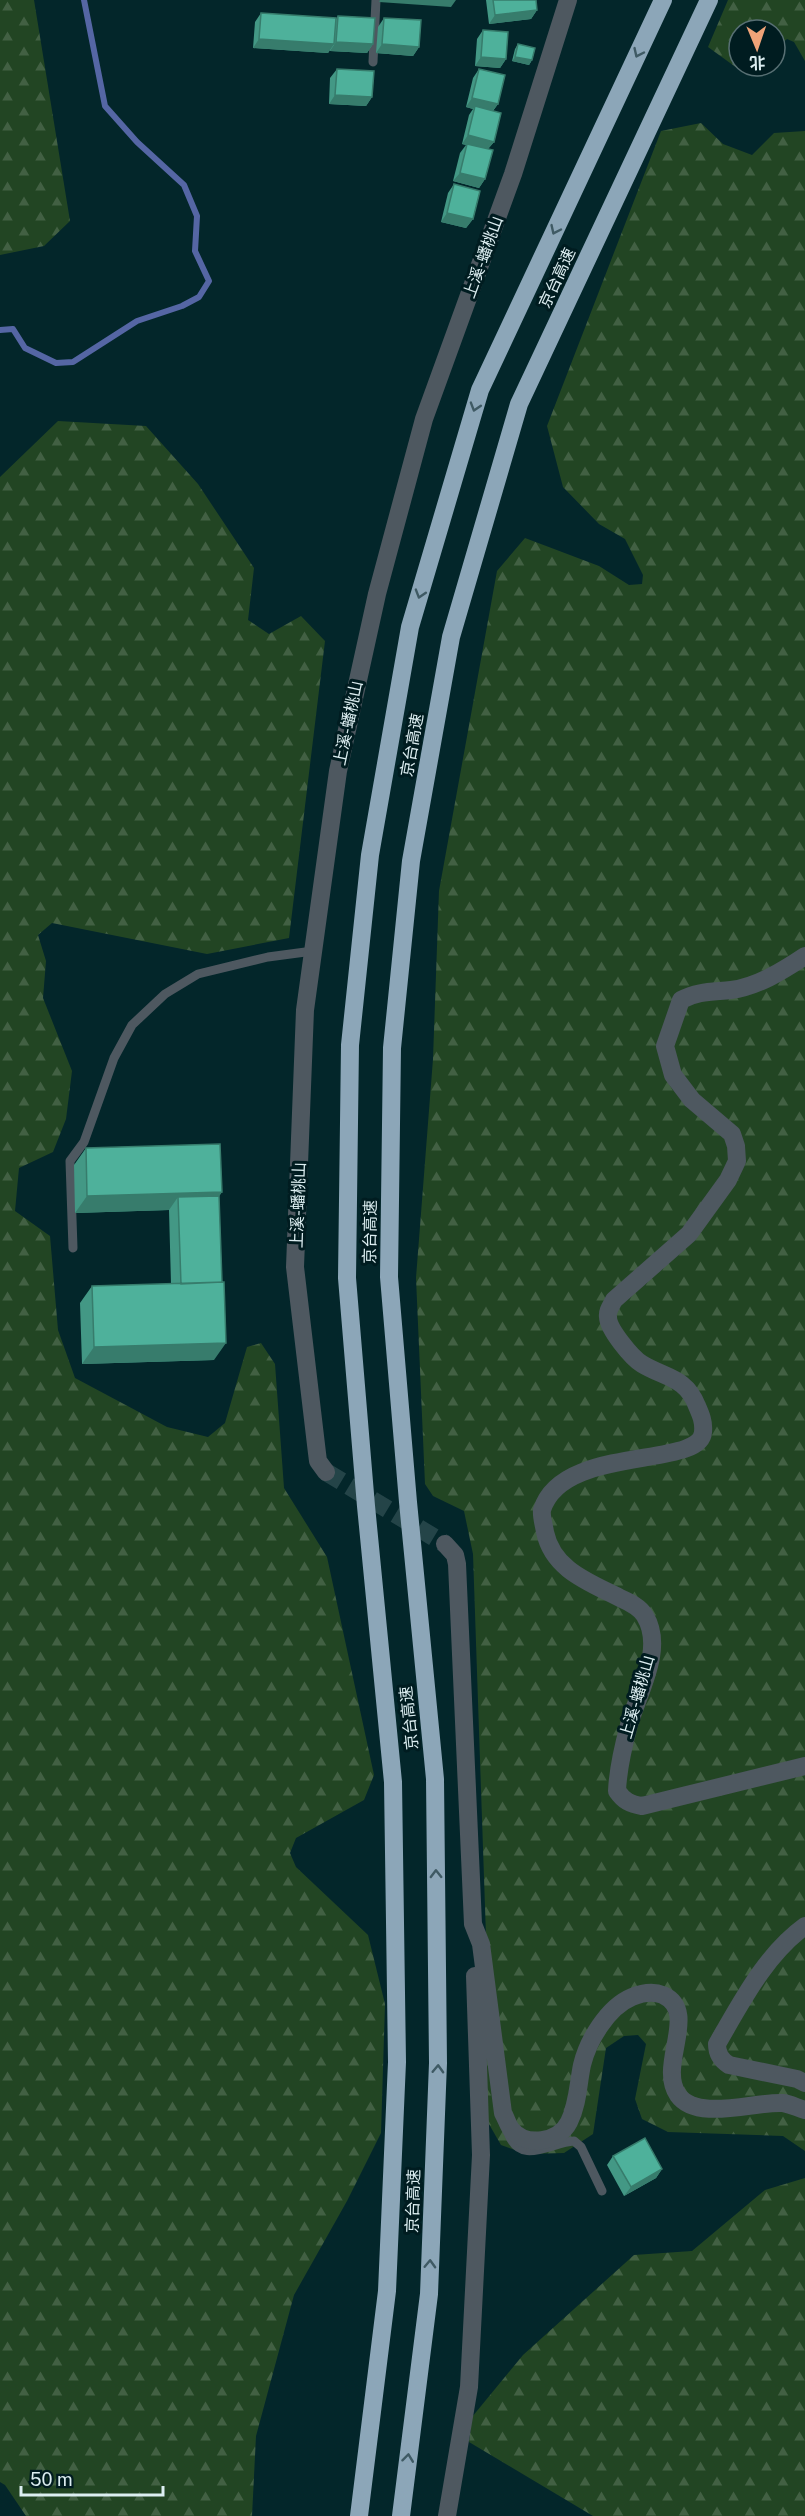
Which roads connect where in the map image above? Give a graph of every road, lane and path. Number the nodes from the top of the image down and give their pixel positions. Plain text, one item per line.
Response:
1 (376, 0) edge
2 (568, 0) edge
3 (663, 0) edge
4 (709, 0) edge
5 (373, 62) dead end
6 (314, 951) junction
7 (805, 956) edge
8 (74, 1248) dead end
9 (326, 1472) tunnel mouth
10 (445, 1544) tunnel mouth
11 (805, 1766) edge
12 (473, 1923) junction
13 (805, 1926) edge
14 (805, 2083) edge
15 (805, 2110) edge
16 (503, 2113) junction
17 (602, 2191) dead end
18 (359, 2516) edge
19 (401, 2516) edge
20 (447, 2516) edge

1 - 5 lane
2 - 6 street, 上溪-蟠桃山
3 -> 18 highway, 京台高速
19 -> 4 highway, 京台高速
6 - 8 lane
6 - 9 street, 上溪-蟠桃山
7 - 11 street, 上溪-蟠桃山
10 - 12 street
12 - 16 street
12 - 20 street
13 - 14 street
15 - 16 street
16 - 17 lane

